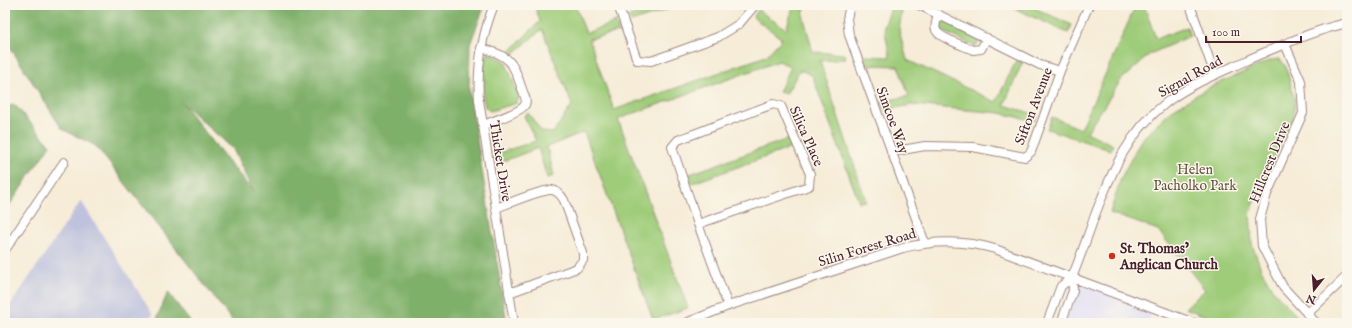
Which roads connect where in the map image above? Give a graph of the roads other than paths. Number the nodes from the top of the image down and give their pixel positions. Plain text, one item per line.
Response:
1 (494, 5) edge
2 (618, 5) edge
3 (755, 5) edge
4 (850, 5) edge
5 (919, 5) edge
6 (1089, 5) edge
7 (1190, 5) edge
8 (938, 14) junction
9 (1347, 23) edge
10 (987, 38) junction
11 (1285, 44) junction
12 (481, 48) junction
13 (1060, 71) junction
14 (1215, 75) junction
15 (483, 125) junction
16 (891, 152) junction
17 (64, 162) dead end
18 (496, 208) junction
19 (698, 224) junction
20 (924, 243) junction
21 (5, 250) edge
22 (1347, 276) edge
23 (1072, 278) junction
24 (509, 293) junction
25 (728, 306) junction
26 (1307, 314) junction
27 (514, 323) edge
28 (686, 323) edge
29 (1047, 323) edge
30 (1061, 323) edge
31 (1194, 323) edge
32 (1316, 323) edge

1 - 12 street, Thicket Drive
2 - 3 street
4 - 16 street, Simcoe Way
5 - 8 street
6 - 13 street, Sifton Avenue
7 - 14 street
8 - 10 street
8 - 10 street
9 - 11 street, Signal Road
10 - 13 street
11 - 14 street, Signal Road
11 - 26 street, Hillcrest Drive
12 - 15 street, Thicket Drive
12 - 15 street
13 - 16 street, Sifton Avenue
14 - 23 street, Signal Road
15 - 18 street, Thicket Drive
16 - 20 street, Simcoe Way
17 - 21 street
18 - 24 street, Thicket Drive
18 - 24 street
19 - 19 street, Silica Place
19 - 25 street, Silica Place
20 - 23 street, Silin Forest Road
20 - 25 street, Silin Forest Road
22 - 26 street
23 - 29 street, Signal Road
23 - 30 street, Signal Road
23 - 31 street, Silin Forest Road
24 - 27 street, Thicket Drive
25 - 28 street, Silin Forest Road
26 - 32 street, Hillcrest Drive

